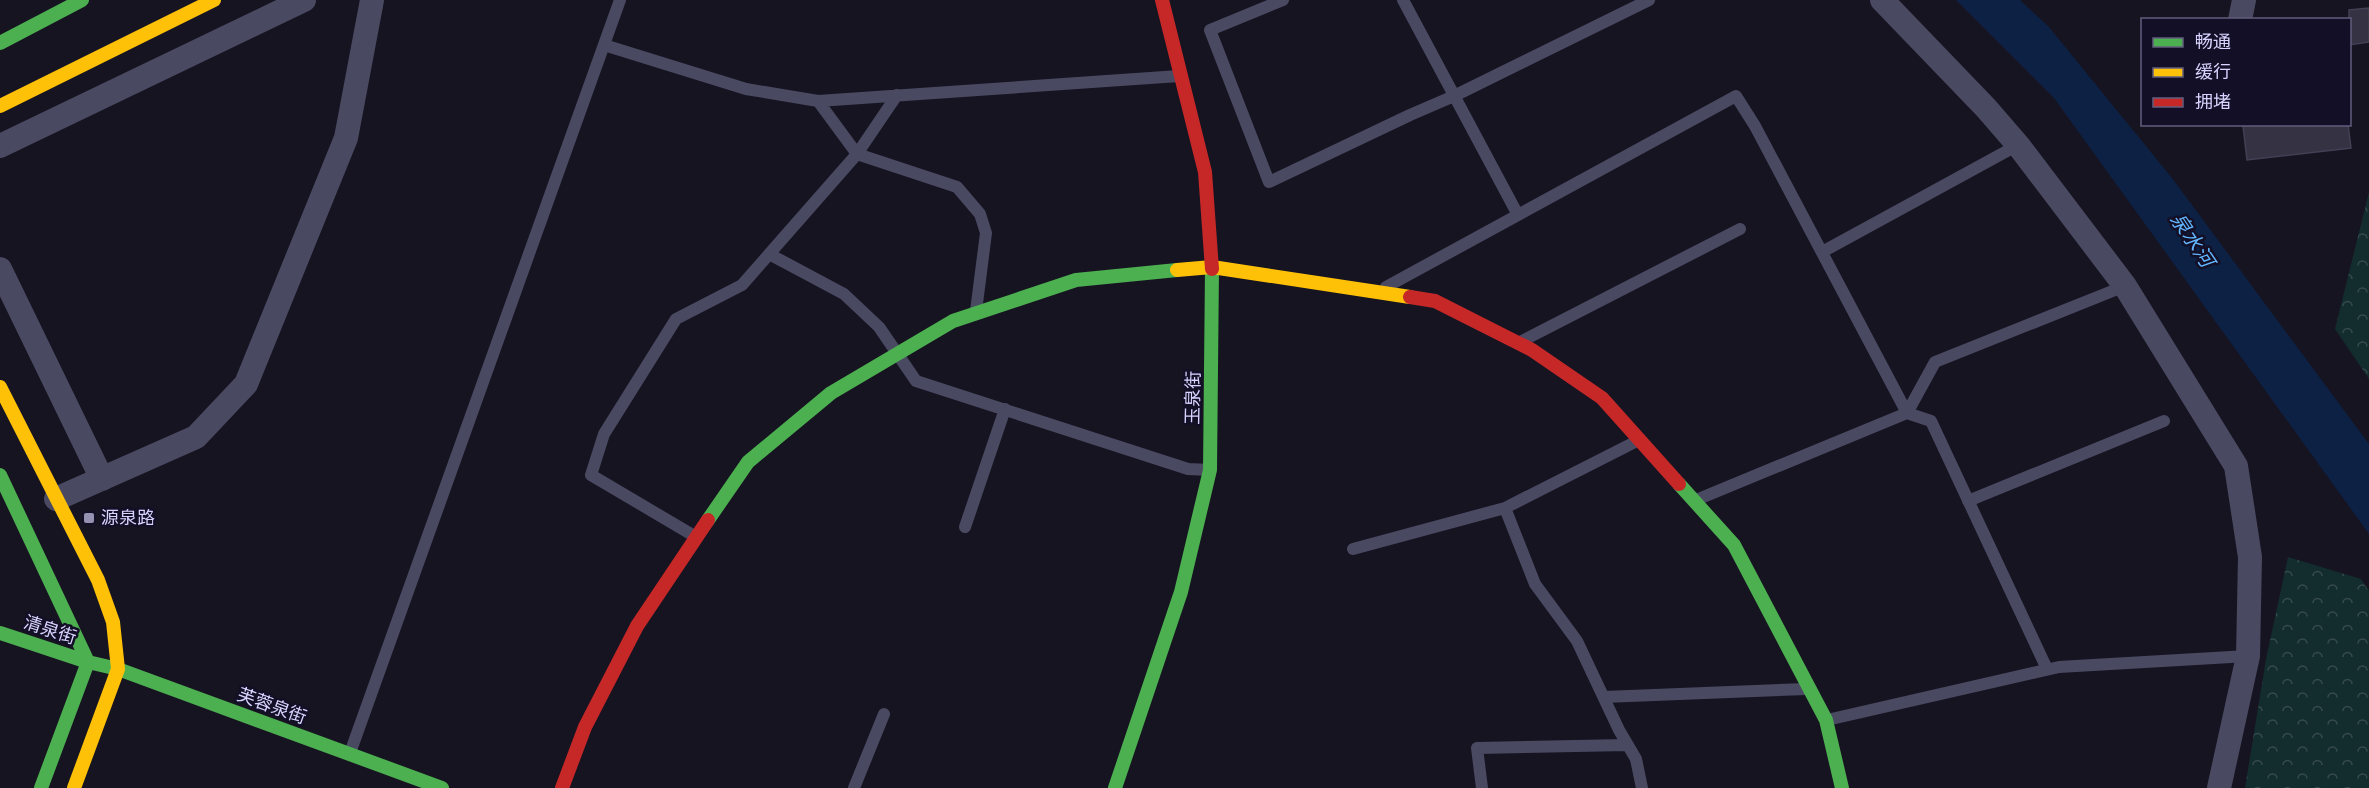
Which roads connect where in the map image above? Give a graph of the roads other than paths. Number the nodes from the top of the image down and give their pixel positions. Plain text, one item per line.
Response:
1 (82, 0) edge
2 (214, 0) edge
3 (304, 0) edge
4 (372, 0) edge
5 (620, 0) edge
6 (1162, 0) edge
7 (1283, 0) edge
8 (1402, 0) edge
9 (1649, 0) edge
10 (1882, 0) edge
11 (2244, 0) edge
12 (2240, 18) edge
13 (0, 43) edge
14 (604, 45) junction
15 (1181, 76) junction
16 (897, 95) junction
17 (1454, 96) junction
18 (818, 101) junction
19 (0, 106) edge
20 (2018, 145) junction
21 (0, 146) edge
22 (857, 154) junction
23 (1518, 215) junction
24 (1740, 229) dead end
25 (1822, 252) junction
26 (769, 254) junction
27 (1212, 267) junction
28 (0, 270) edge
29 (2125, 286) junction
30 (1377, 291) junction
31 (976, 313) junction
32 (1518, 343) junction
33 (896, 354) junction
34 (0, 387) edge
35 (1005, 409) junction
36 (1907, 413) junction
37 (2164, 421) dead end
38 (1640, 440) junction
39 (1210, 470) junction
40 (0, 475) edge
41 (102, 479) junction
42 (56, 499) junction
43 (1694, 501) junction
44 (1968, 501) junction
45 (1505, 508) junction
46 (965, 527) dead end
47 (697, 538) junction
48 (1353, 549) dead end
49 (0, 633) edge
50 (2248, 656) junction
51 (88, 662) junction
52 (118, 669) junction
53 (2047, 669) junction
54 (1810, 688) junction
55 (1604, 697) junction
56 (884, 714) dead end
57 (1826, 720) junction
58 (1628, 744) junction
59 (350, 754) junction
60 (41, 788) edge
61 (74, 788) edge
62 (442, 788) edge
63 (562, 788) edge
64 (854, 788) edge
65 (1115, 788) edge
66 (1482, 788) edge
67 (1642, 788) edge
68 (1842, 788) edge
69 (2219, 788) edge

1 - 13 street
2 - 19 street
3 - 21 street
4 - 41 street
5 - 14 lane
6 - 15 street, 玉泉街
7 - 17 lane
8 - 17 lane
9 - 17 lane
10 - 20 street
11 - 12 street
14 - 18 lane
14 - 59 lane
15 - 16 lane
15 - 27 street, 玉泉街
16 - 18 lane
16 - 22 lane
17 - 23 lane
18 - 22 lane
20 - 25 lane
20 - 29 street
22 - 26 lane
22 - 31 lane
23 - 25 lane
23 - 30 lane
24 - 32 lane
25 - 36 lane
26 - 33 lane
26 - 47 lane
27 - 30 street
27 - 31 street
27 - 39 street, 玉泉街
28 - 41 street
29 - 36 lane
29 - 50 street
30 - 32 street
31 - 33 street
32 - 38 street
33 - 35 lane
33 - 47 street
34 - 42 street
35 - 39 lane
35 - 46 lane
36 - 43 lane
36 - 44 lane
37 - 44 lane
38 - 43 street
38 - 45 lane
39 - 65 street, 玉泉街
40 - 51 street
41 - 42 street
42 - 52 street
43 - 54 street
44 - 53 lane
45 - 48 lane
45 - 55 lane
47 - 63 street
49 - 51 street, 清泉街
50 - 53 lane
50 - 69 street
51 - 52 street, 芙蓉泉街
51 - 60 street
52 - 59 street, 芙蓉泉街
52 - 61 street
53 - 57 lane
54 - 55 lane
54 - 57 street
55 - 58 lane
56 - 64 lane
57 - 68 street
58 - 66 lane
58 - 67 lane
59 - 62 street, 芙蓉泉街

